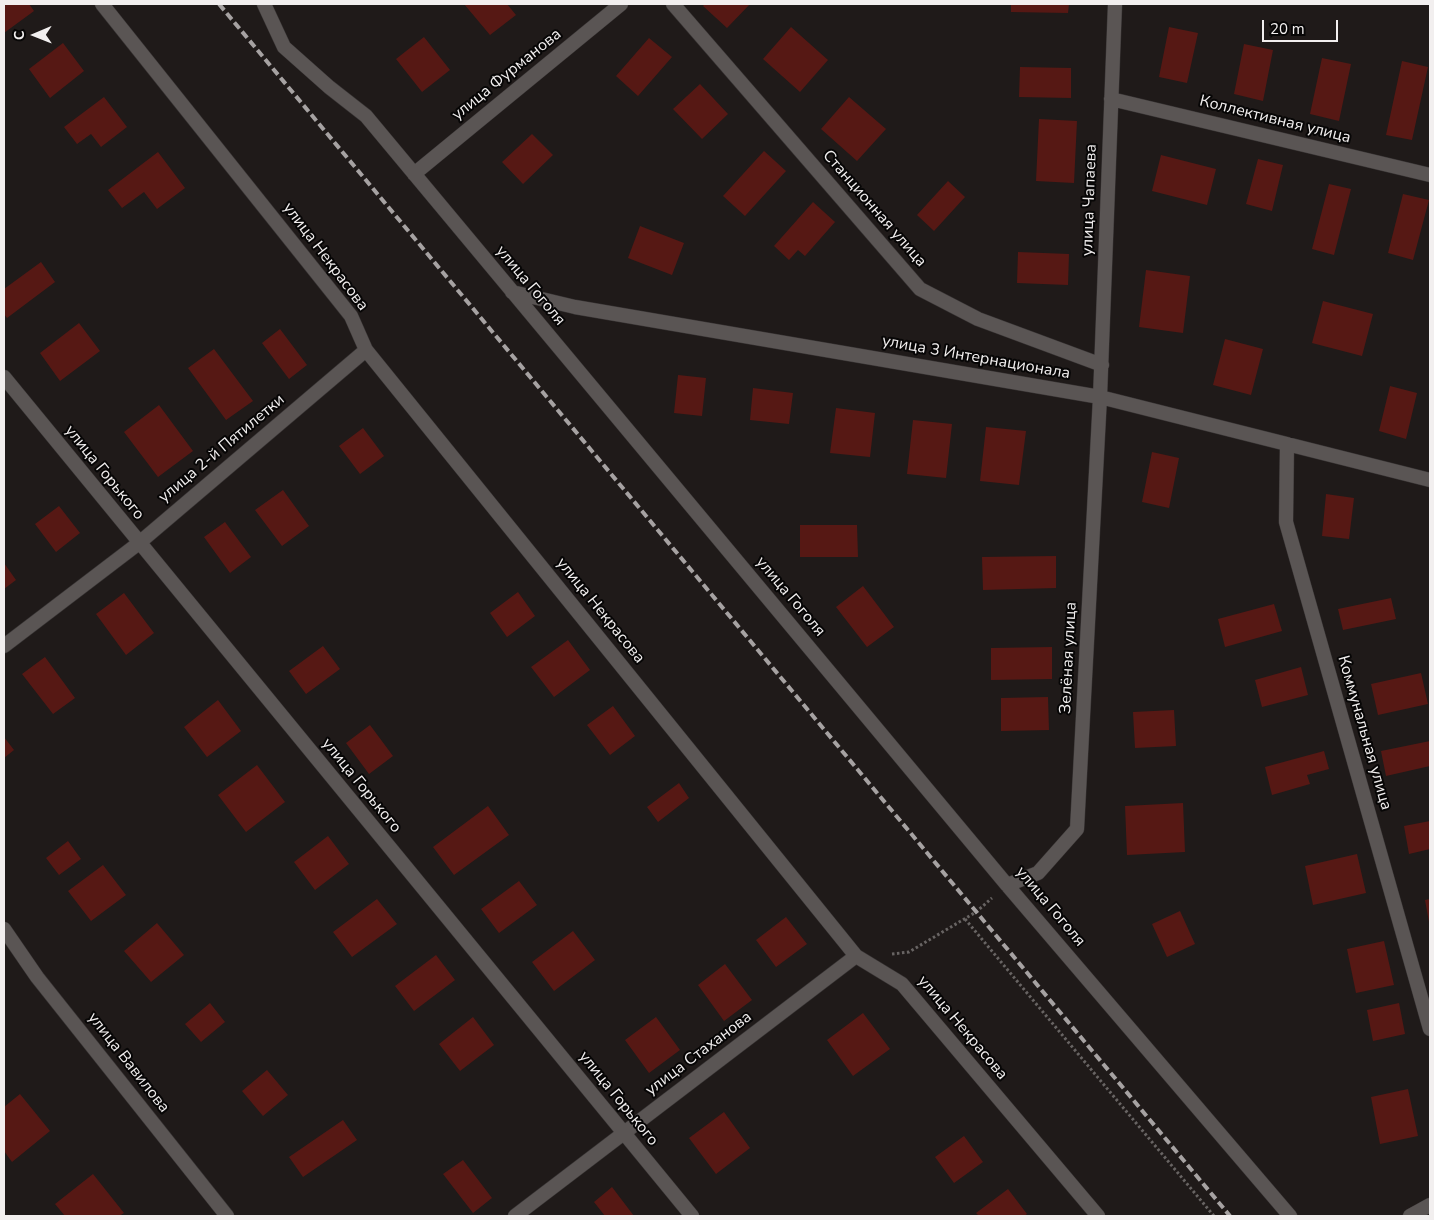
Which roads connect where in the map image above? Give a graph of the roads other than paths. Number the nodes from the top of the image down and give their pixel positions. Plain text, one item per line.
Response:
1 (102, 4) edge
2 (264, 4) edge
3 (621, 4) edge
4 (673, 4) edge
5 (1114, 4) edge
6 (1111, 99) junction
7 (414, 174) junction
8 (1430, 175) edge
9 (512, 292) junction
10 (366, 350) junction
11 (1102, 365) junction
12 (4, 377) edge
13 (1100, 397) junction
14 (1287, 444) junction
15 (1430, 480) edge
16 (139, 542) junction
17 (4, 646) edge
18 (1008, 885) junction
19 (4, 929) edge
20 (856, 956) junction
21 (1430, 1029) edge
22 (623, 1133) junction
23 (1430, 1205) edge
24 (227, 1216) edge
25 (515, 1216) edge
26 (692, 1216) edge
27 (1098, 1216) edge
28 (1290, 1216) edge
29 (1410, 1216) edge

1 - 10 street, улица Некрасова
2 - 7 street, улица Гоголя
3 - 7 street, улица Фурманова
4 - 11 street, Станционная улица
5 - 6 street, улица Чапаева
6 - 8 street, Коллективная улица
6 - 11 street, улица Чапаева
7 - 9 street, улица Гоголя
9 - 13 street, улица 3 Интернационала
9 - 18 street, улица Гоголя
10 - 16 street, улица 2-й Пятилетки
10 - 20 street, улица Некрасова
11 - 13 street, улица Чапаева
12 - 16 street, улица Горького
13 - 14 street, улица 3 Интернационала
13 - 18 street, Зелёная улица
14 - 15 street, улица 3 Интернационала
14 - 21 street, Коммунальная улица
16 - 17 street, улица 2-й Пятилетки
16 - 22 street, улица Горького
18 - 28 street, улица Гоголя
19 - 24 street, улица Вавилова
20 - 22 street, улица Стаханова
20 - 27 street, улица Некрасова
22 - 25 street, улица Стаханова
22 - 26 street, улица Горького
23 - 29 street

